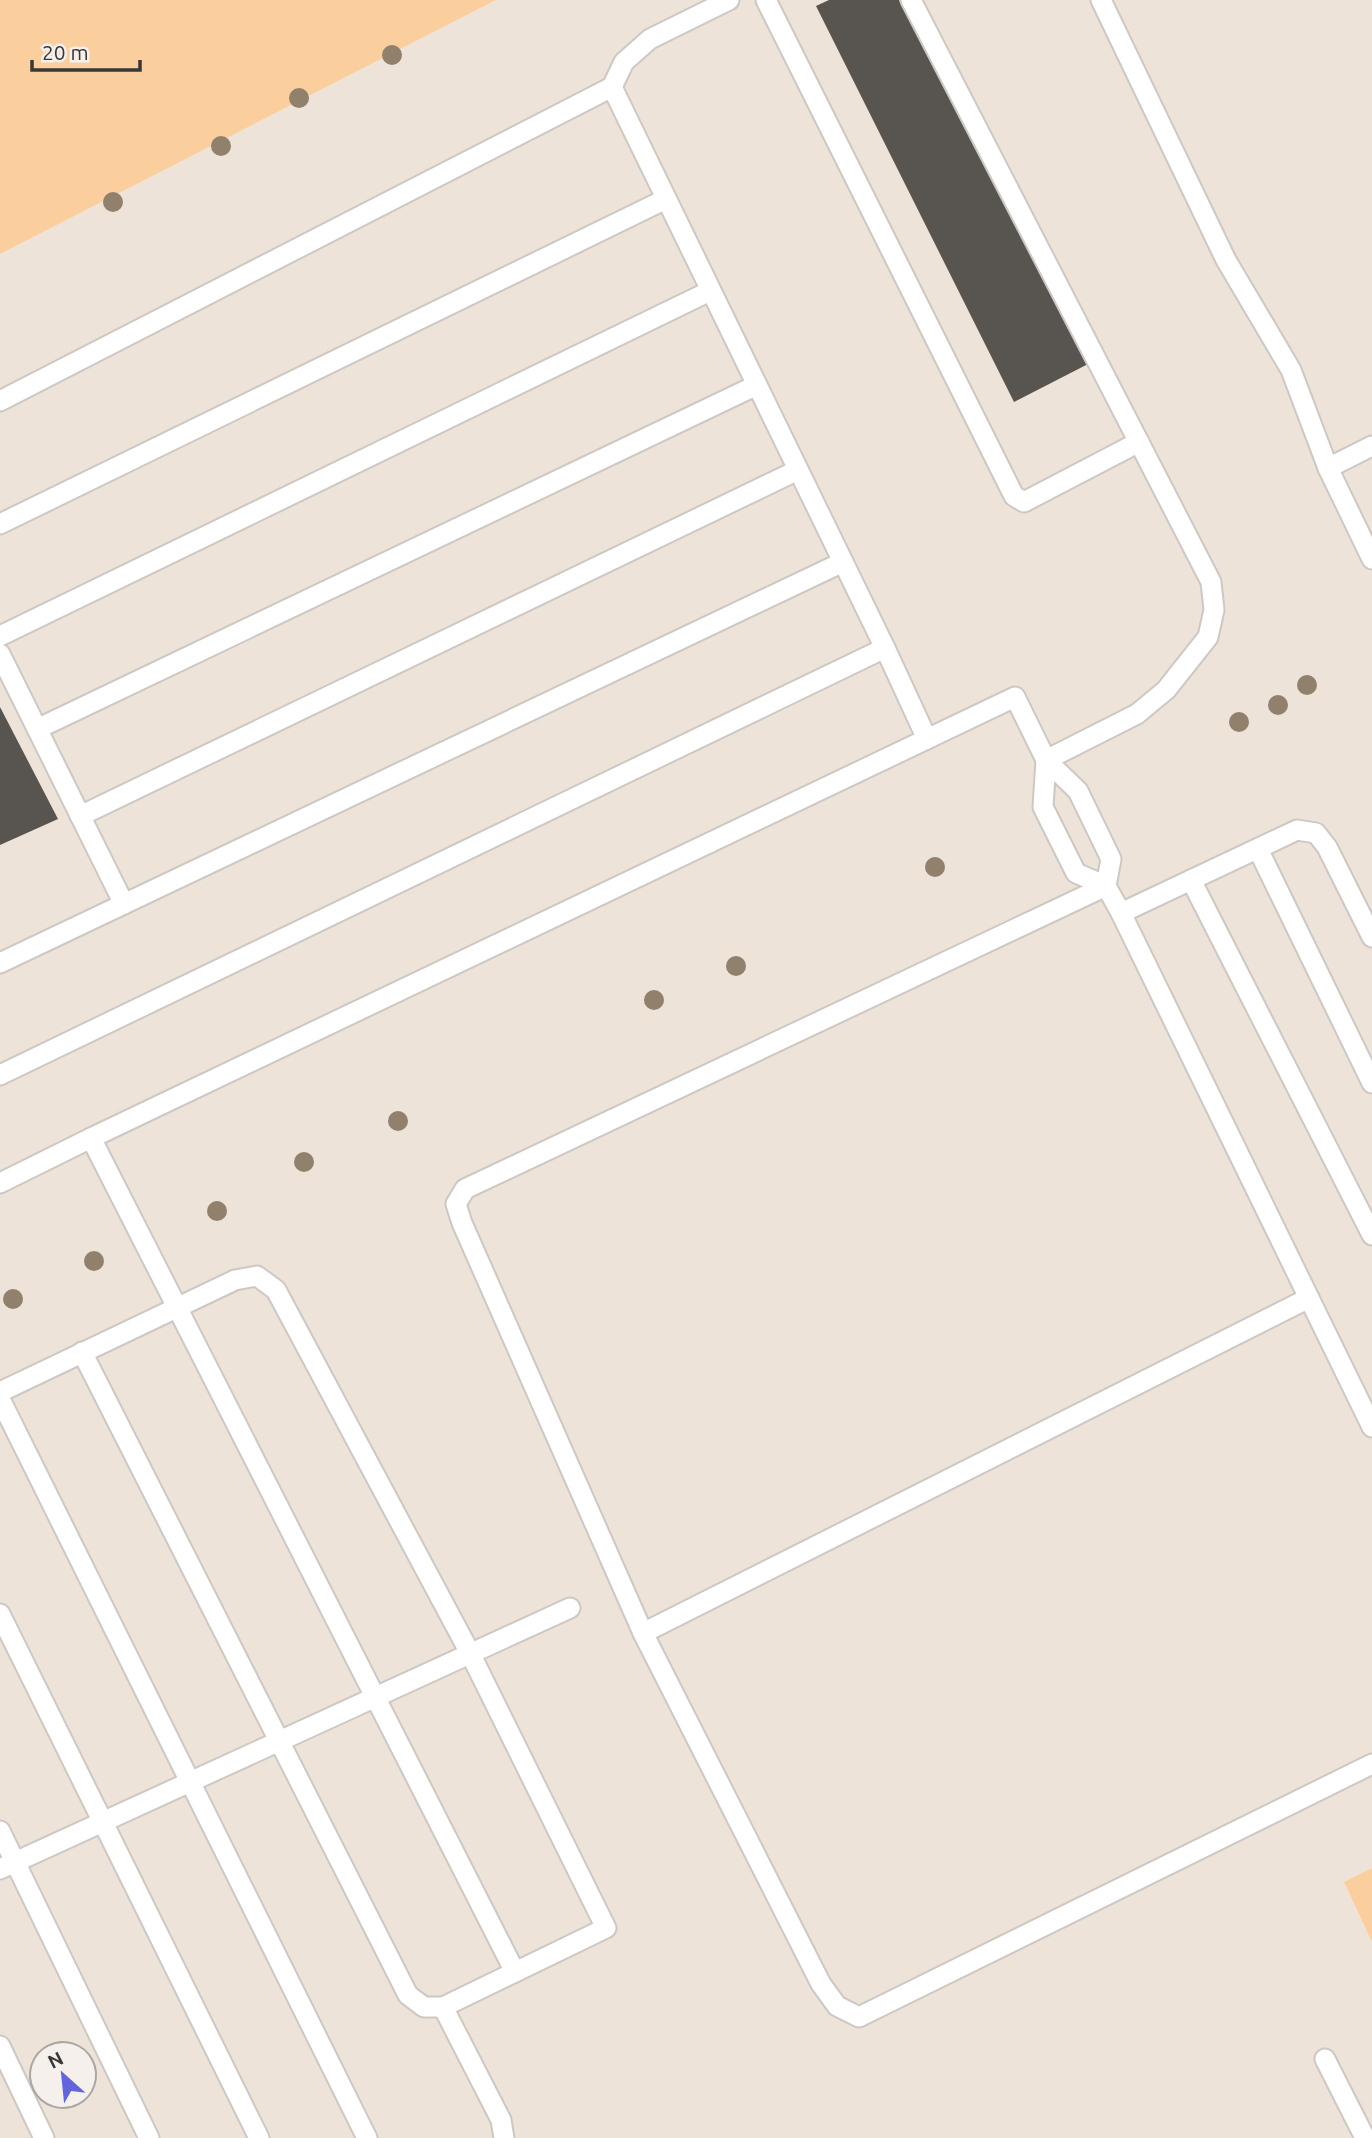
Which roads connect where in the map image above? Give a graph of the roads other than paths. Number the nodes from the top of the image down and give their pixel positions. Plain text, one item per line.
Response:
1 (729, 0) edge
2 (766, 0) edge
3 (911, 0) edge
4 (1101, 0) edge
5 (612, 87) junction
6 (666, 199) junction
7 (710, 290) junction
8 (757, 385) junction
9 (0, 401) edge
10 (1139, 443) junction
11 (1372, 446) edge
12 (1328, 468) junction
13 (798, 470) junction
14 (0, 524) edge
15 (1372, 559) edge
16 (842, 562) junction
17 (0, 636) edge
18 (885, 649) junction
19 (0, 654) edge
20 (37, 729) junction
21 (928, 739) junction
22 (1046, 760) junction
23 (80, 816) junction
24 (1258, 849) junction
25 (1191, 880) junction
26 (1106, 886) junction
27 (124, 904) junction
28 (1121, 913) junction
29 (1372, 937) edge
30 (0, 963) edge
31 (0, 1075) edge
32 (1372, 1083) edge
33 (91, 1138) junction
34 (0, 1183) edge
35 (1372, 1236) edge
36 (1309, 1298) junction
37 (177, 1306) junction
38 (82, 1352) junction
39 (0, 1392) edge
40 (0, 1399) edge
41 (1372, 1427) edge
42 (570, 1608) dead end
43 (0, 1614) edge
44 (643, 1633) junction
45 (470, 1653) junction
46 (375, 1697) junction
47 (278, 1741) junction
48 (1372, 1764) edge
49 (190, 1781) junction
50 (102, 1822) junction
51 (0, 1830) edge
52 (8, 1865) edge
53 (515, 1972) junction
54 (443, 2007) junction
55 (0, 2046) edge
56 (1325, 2059) dead end
57 (44, 2138) edge
58 (149, 2138) edge
59 (259, 2138) edge
60 (366, 2138) edge
61 (504, 2138) edge
62 (1365, 2138) edge

1 - 5 lane
2 - 10 lane
3 - 10 lane
4 - 12 lane
5 - 6 lane
5 - 9 lane
6 - 7 lane
6 - 14 lane
7 - 8 lane
7 - 17 lane
8 - 13 lane
8 - 20 lane
10 - 22 lane
11 - 12 lane
12 - 15 lane
13 - 16 lane
13 - 23 lane
16 - 18 lane
16 - 27 lane
18 - 21 lane
18 - 31 lane
19 - 20 lane
20 - 23 lane
21 - 22 lane
21 - 33 lane
22 - 26 lane
22 - 26 lane
23 - 27 lane
24 - 25 lane
24 - 29 lane
24 - 32 lane
25 - 28 lane
25 - 35 lane
26 - 28 lane
26 - 44 lane
27 - 30 lane
28 - 36 lane
33 - 34 lane
33 - 37 lane
36 - 41 lane
36 - 44 lane
37 - 38 lane
37 - 45 lane
37 - 46 lane
38 - 39 lane
38 - 47 lane
40 - 49 lane
42 - 45 lane
43 - 50 lane
44 - 48 lane
45 - 46 lane
45 - 53 lane
46 - 47 lane
46 - 53 lane
47 - 49 lane
47 - 54 lane
49 - 50 lane
49 - 60 lane
50 - 52 lane
50 - 59 lane
51 - 52 lane
52 - 58 lane
53 - 54 lane
54 - 61 lane
55 - 57 lane
56 - 62 lane

